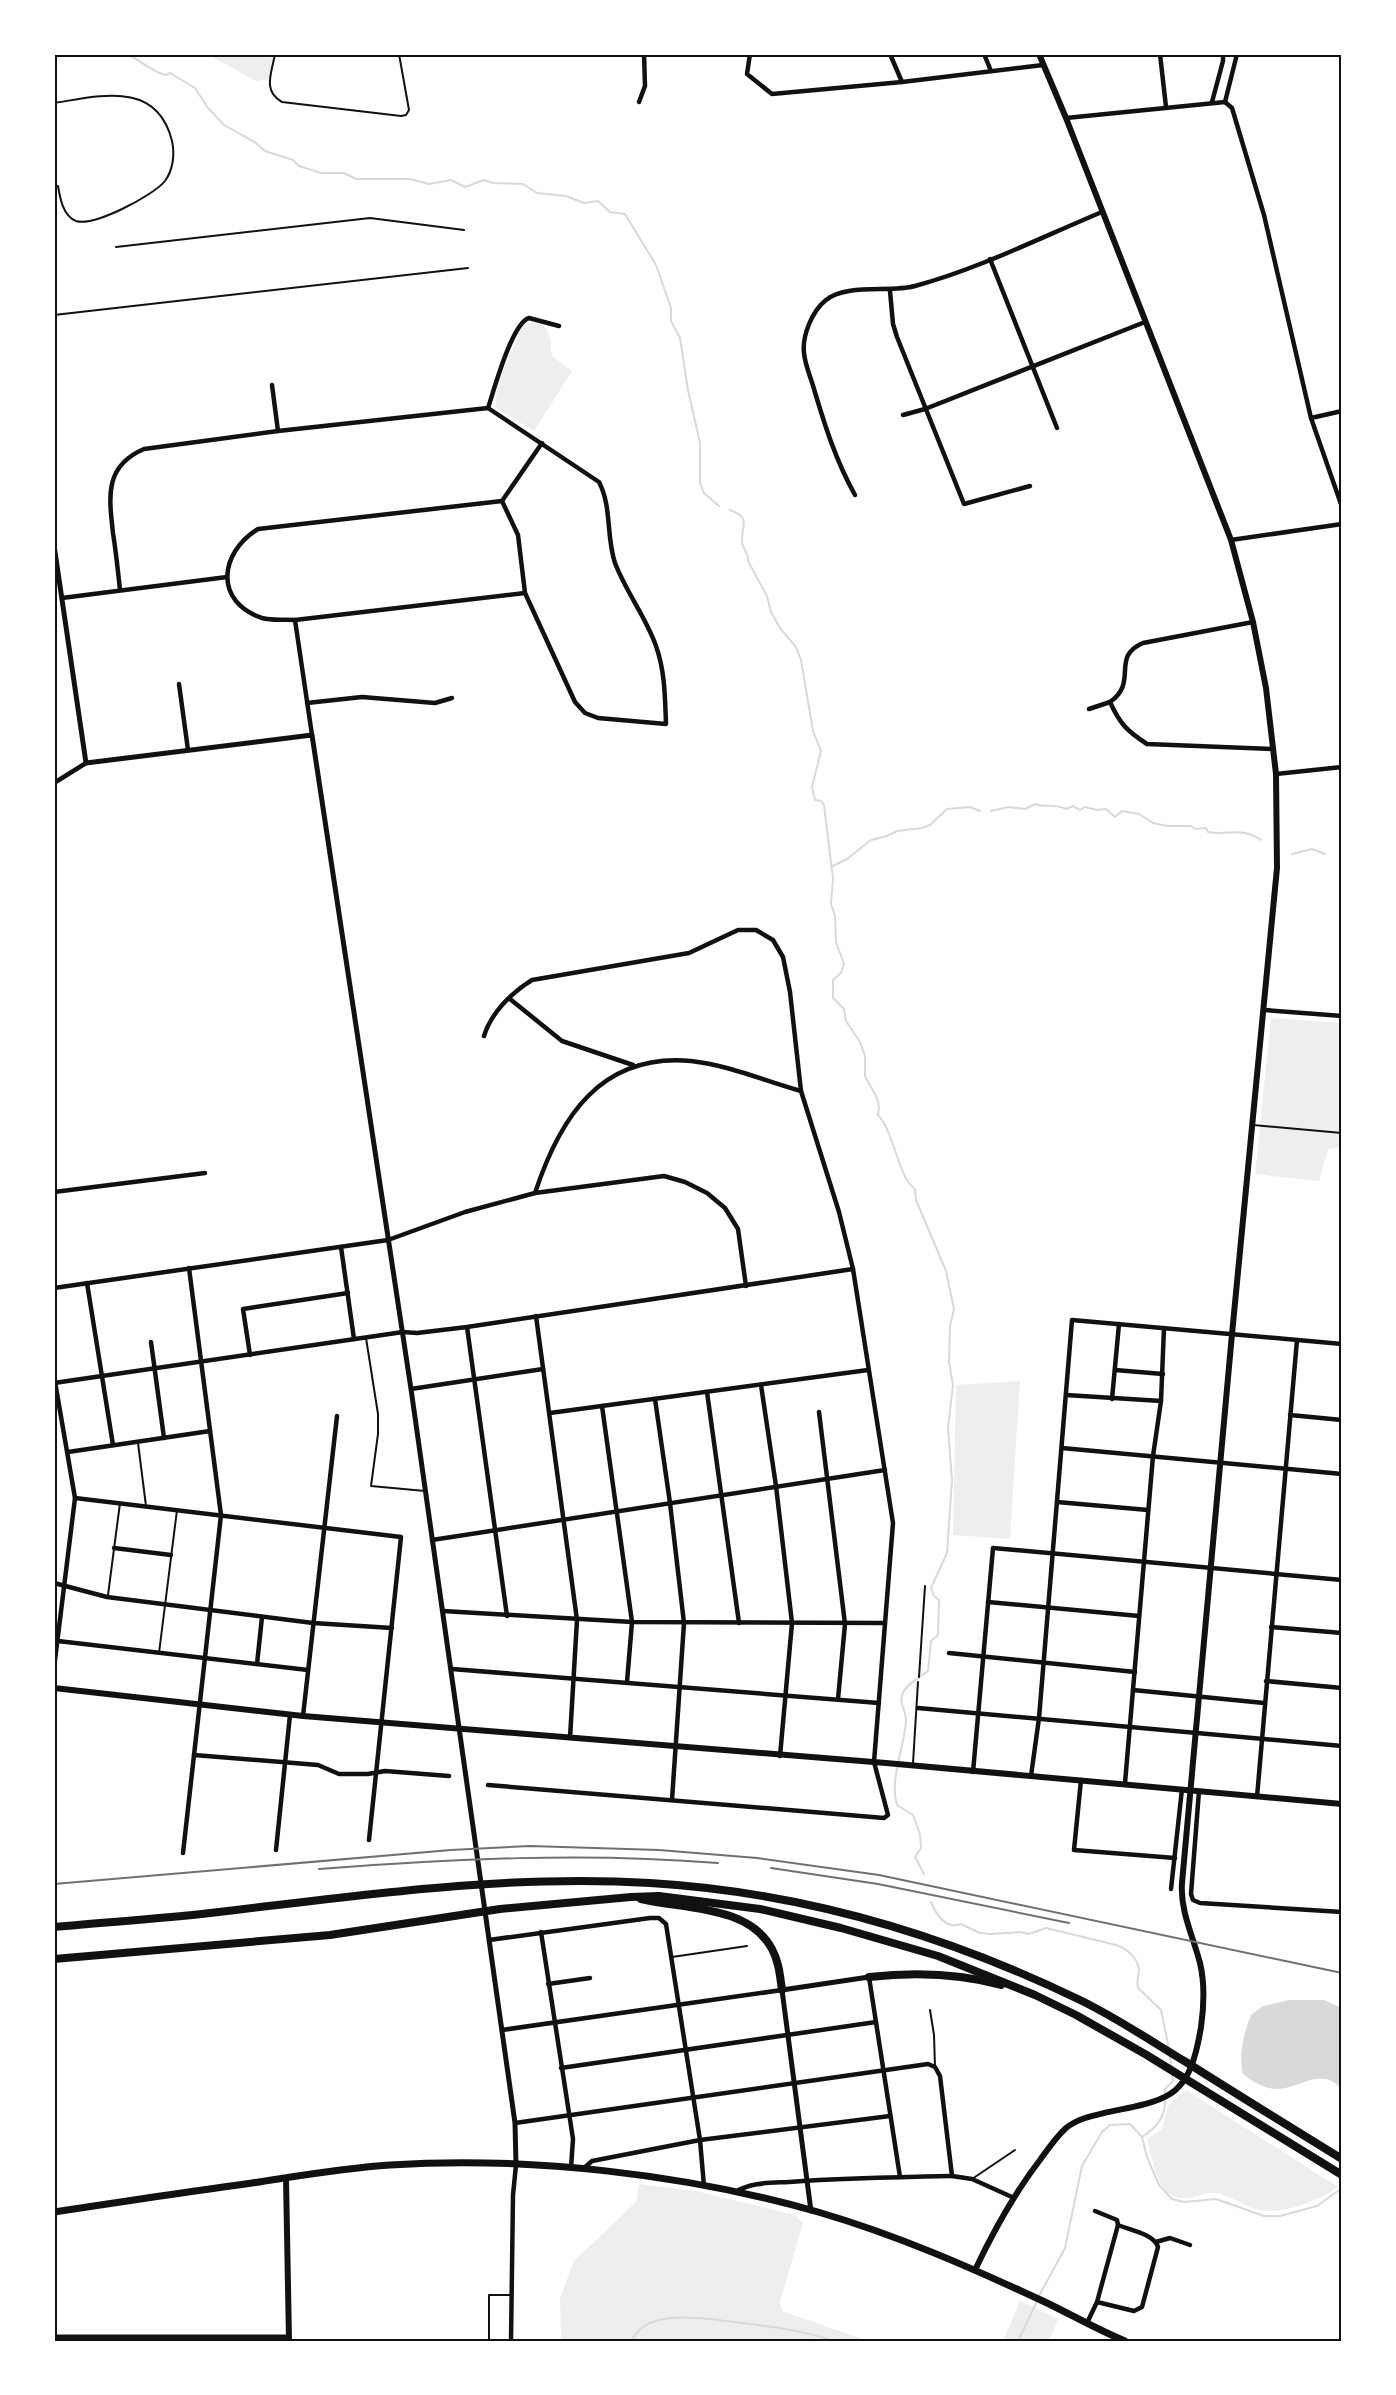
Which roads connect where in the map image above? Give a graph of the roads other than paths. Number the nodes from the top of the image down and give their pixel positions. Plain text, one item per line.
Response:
1 (275, 54) edge
2 (399, 54) edge
3 (644, 54) edge
4 (750, 54) edge
5 (890, 54) edge
6 (984, 54) edge
7 (1039, 54) edge
8 (1160, 54) edge
9 (1223, 54) edge
10 (1237, 54) edge
11 (1043, 65) junction
12 (991, 71) junction
13 (902, 82) junction
14 (639, 102) dead end
15 (1212, 102) junction
16 (1225, 102) junction
17 (54, 103) edge
18 (1166, 107) junction
19 (1066, 118) junction
20 (54, 188) edge
21 (1102, 212) junction
22 (464, 230) dead end
23 (116, 247) dead end
24 (990, 259) junction
25 (468, 268) dead end
26 (890, 291) junction
27 (54, 315) edge
28 (1145, 322) junction
29 (559, 326) dead end
30 (1032, 365) junction
31 (272, 385) dead end
32 (488, 408) junction
33 (925, 409) junction
34 (1342, 411) edge
35 (903, 415) dead end
36 (1311, 418) junction
37 (1057, 428) dead end
38 (278, 431) junction
39 (542, 443) junction
40 (1030, 486) dead end
41 (855, 495) dead end
42 (502, 501) junction
43 (1342, 507) edge
44 (1342, 524) edge
45 (1231, 540) junction
46 (54, 546) edge
47 (226, 577) junction
48 (120, 590) junction
49 (525, 593) junction
50 (62, 598) junction
51 (295, 620) junction
52 (1253, 622) junction
53 (179, 684) dead end
54 (452, 698) dead end
55 (1110, 702) junction
56 (307, 703) junction
57 (1089, 709) dead end
58 (312, 735) junction
59 (1274, 749) junction
60 (188, 750) junction
61 (86, 763) junction
62 (1342, 767) edge
63 (1276, 774) junction
64 (54, 783) edge
65 (510, 999) junction
66 (1264, 1010) junction
67 (1342, 1016) edge
68 (484, 1036) dead end
69 (633, 1065) junction
70 (801, 1091) junction
71 (1253, 1125) junction
72 (1342, 1133) edge
73 (205, 1173) dead end
74 (54, 1192) edge
75 (535, 1193) junction
76 (388, 1240) junction
77 (341, 1247) junction
78 (189, 1268) junction
79 (853, 1269) junction
80 (87, 1283) junction
81 (746, 1286) junction
82 (54, 1288) edge
83 (348, 1293) junction
84 (536, 1316) junction
85 (1119, 1324) junction
86 (467, 1327) junction
87 (1164, 1328) junction
88 (403, 1332) junction
89 (1232, 1334) junction
90 (366, 1338) junction
91 (354, 1339) junction
92 (1297, 1340) junction
93 (151, 1342) dead end
94 (1342, 1344) edge
95 (249, 1354) junction
96 (201, 1362) junction
97 (156, 1368) junction
98 (543, 1369) junction
99 (868, 1370) junction
100 (1115, 1370) junction
101 (1163, 1374) junction
102 (54, 1376) edge
103 (101, 1376) junction
104 (474, 1379) junction
105 (55, 1383) edge
106 (761, 1385) junction
107 (411, 1389) junction
108 (707, 1392) junction
109 (1066, 1395) junction
110 (655, 1399) junction
111 (1112, 1399) junction
112 (1161, 1401) junction
113 (602, 1406) junction
114 (819, 1412) dead end
115 (550, 1413) junction
116 (1290, 1415) junction
117 (337, 1416) dead end
118 (1342, 1420) edge
119 (210, 1431) junction
120 (164, 1438) junction
121 (137, 1442) junction
122 (113, 1445) junction
123 (1062, 1448) junction
124 (68, 1452) junction
125 (1153, 1456) junction
126 (1220, 1462) junction
127 (1285, 1468) junction
128 (885, 1470) junction
129 (1342, 1474) edge
130 (828, 1479) junction
131 (776, 1486) junction
132 (425, 1491) junction
133 (721, 1495) junction
134 (75, 1498) junction
135 (1057, 1502) junction
136 (120, 1503) junction
137 (670, 1503) junction
138 (146, 1506) junction
139 (177, 1510) junction
140 (1149, 1510) junction
141 (617, 1512) junction
142 (220, 1515) junction
143 (564, 1520) junction
144 (324, 1528) junction
145 (495, 1530) junction
146 (432, 1540) junction
147 (114, 1548) junction
148 (1053, 1554) junction
149 (171, 1555) junction
150 (1144, 1562) junction
151 (1210, 1568) junction
152 (1276, 1574) junction
153 (1342, 1580) edge
154 (54, 1583) edge
155 (65, 1584) junction
156 (925, 1586) dead end
157 (107, 1597) junction
158 (988, 1602) junction
159 (165, 1604) junction
160 (1048, 1608) junction
161 (210, 1610) junction
162 (443, 1611) junction
163 (507, 1616) junction
164 (1139, 1616) junction
165 (262, 1617) junction
166 (577, 1620) junction
167 (632, 1622) junction
168 (314, 1623) junction
169 (684, 1623) junction
170 (739, 1623) junction
171 (792, 1623) junction
172 (885, 1623) junction
173 (845, 1624) junction
174 (1271, 1627) junction
175 (392, 1628) junction
176 (56, 1633) edge
177 (1342, 1633) edge
178 (58, 1641) junction
179 (159, 1653) junction
180 (949, 1653) dead end
181 (983, 1657) junction
182 (205, 1658) junction
183 (1044, 1662) junction
184 (256, 1664) junction
185 (54, 1668) edge
186 (452, 1669) junction
187 (308, 1670) junction
188 (1135, 1672) junction
189 (919, 1677) dead end
190 (574, 1679) junction
191 (1266, 1681) junction
192 (627, 1682) junction
193 (918, 1682) dead end
194 (680, 1687) junction
195 (54, 1688) edge
196 (1342, 1688) edge
197 (1133, 1690) junction
198 (785, 1695) junction
199 (1199, 1697) junction
200 (838, 1699) junction
201 (879, 1703) junction
202 (1264, 1703) junction
203 (200, 1705) junction
204 (918, 1708) junction
205 (978, 1713) junction
206 (290, 1715) junction
207 (303, 1716) junction
208 (1039, 1718) junction
209 (381, 1722) junction
210 (1130, 1726) junction
211 (460, 1729) junction
212 (1197, 1732) junction
213 (570, 1738) junction
214 (1261, 1738) junction
215 (1342, 1746) edge
216 (674, 1747) junction
217 (194, 1755) junction
218 (780, 1756) junction
219 (285, 1762) junction
220 (874, 1762) junction
221 (913, 1765) junction
222 (973, 1772) junction
223 (376, 1773) junction
224 (449, 1776) dead end
225 (1031, 1776) junction
226 (1081, 1780) junction
227 (1125, 1783) junction
228 (489, 1785) dead end
229 (1182, 1789) junction
230 (1191, 1790) junction
231 (1199, 1791) junction
232 (1257, 1797) junction
233 (672, 1800) junction
234 (1342, 1804) edge
235 (369, 1840) dead end
236 (276, 1850) dead end
237 (183, 1853) dead end
238 (1175, 1857) junction
239 (1172, 1889) dead end
240 (631, 1897) junction
241 (1342, 1912) edge
242 (54, 1927) edge
243 (541, 1932) junction
244 (489, 1940) junction
245 (747, 1946) dead end
246 (672, 1957) junction
247 (54, 1959) edge
248 (869, 1977) junction
249 (590, 1978) dead end
250 (548, 1984) junction
251 (782, 1990) junction
252 (1035, 1995) junction
253 (679, 2004) junction
254 (930, 2010) dead end
255 (876, 2022) junction
256 (554, 2023) junction
257 (502, 2030) junction
258 (789, 2034) junction
259 (686, 2050) junction
260 (935, 2067) junction
261 (561, 2068) junction
262 (883, 2070) junction
263 (795, 2083) junction
264 (693, 2096) junction
265 (568, 2116) junction
266 (890, 2116) junction
267 (515, 2123) junction
268 (802, 2127) junction
269 (699, 2140) junction
270 (1015, 2150) dead end
271 (1342, 2159) edge
272 (516, 2165) junction
273 (571, 2168) junction
274 (583, 2169) junction
275 (952, 2175) junction
276 (1342, 2175) edge
277 (900, 2177) junction
278 (286, 2178) junction
279 (809, 2180) junction
280 (972, 2180) junction
281 (704, 2186) junction
282 (735, 2192) junction
283 (1012, 2197) junction
284 (811, 2211) junction
285 (1095, 2211) dead end
286 (54, 2212) edge
287 (1118, 2225) junction
288 (1156, 2242) junction
289 (1190, 2245) dead end
290 (975, 2270) junction
291 (512, 2295) junction
292 (1096, 2302) junction
293 (1087, 2323) junction
294 (54, 2337) edge
295 (202, 2339) edge
296 (289, 2339) edge
297 (1113, 2339) edge
298 (489, 2341) edge
299 (511, 2341) edge
300 (1125, 2341) edge

1 - 2 lane
3 - 14 street
4 - 13 street
5 - 13 street
6 - 12 street
7 - 11 main road
8 - 18 street
9 - 15 street
10 - 16 street
11 - 12 street
11 - 19 main road
12 - 13 street
15 - 16 street
15 - 18 street
16 - 36 street
17 - 20 lane
18 - 19 street
19 - 21 main road
21 - 24 street
21 - 28 main road
22 - 23 lane
24 - 26 street
24 - 30 street
25 - 27 lane
26 - 33 street
26 - 41 street
28 - 30 street
28 - 45 main road
29 - 32 street
30 - 33 street
30 - 37 street
31 - 38 street
32 - 38 street
32 - 39 street
33 - 35 street
33 - 40 street
34 - 36 street
36 - 43 street
38 - 48 street
39 - 42 street
39 - 49 street
42 - 47 street
42 - 49 street
44 - 45 street
45 - 52 main road
46 - 50 street
47 - 48 street
47 - 51 street
48 - 50 street
49 - 51 street
50 - 61 street
51 - 56 street
52 - 55 street
52 - 59 main road
53 - 60 street
54 - 56 street
55 - 57 street
55 - 59 street
56 - 58 street
58 - 60 street
58 - 76 street
59 - 63 main road
60 - 61 street
61 - 64 street
62 - 63 street
63 - 66 main road
65 - 68 street
65 - 69 street
65 - 70 street
66 - 67 street
66 - 71 main road
69 - 70 street
69 - 75 street
70 - 79 street
71 - 72 lane
71 - 89 main road
73 - 74 street
75 - 76 street
75 - 81 street
76 - 77 street
76 - 88 street
77 - 78 street
77 - 83 street
78 - 80 street
78 - 96 street
79 - 81 street
79 - 99 street
80 - 82 street
80 - 103 street
81 - 84 street
83 - 91 street
83 - 95 street
84 - 86 street
84 - 98 street
85 - 87 street
85 - 100 street
85 - 109 street
86 - 88 street
86 - 104 street
87 - 89 street
87 - 101 street
88 - 90 street
88 - 107 street
89 - 92 street
89 - 126 main road
90 - 91 street
90 - 132 lane
91 - 95 street
92 - 94 street
92 - 116 street
93 - 97 street
95 - 96 street
96 - 97 street
96 - 119 street
97 - 103 street
97 - 120 street
98 - 104 street
98 - 115 street
99 - 106 street
99 - 128 street
100 - 101 street
100 - 111 street
101 - 112 street
102 - 105 street
103 - 105 street
103 - 122 street
104 - 107 street
104 - 145 street
105 - 124 street
106 - 108 street
106 - 131 street
107 - 132 street
108 - 110 street
108 - 133 street
109 - 111 street
109 - 123 street
110 - 113 street
110 - 137 street
111 - 112 street
112 - 125 street
113 - 115 street
113 - 141 street
114 - 130 street
115 - 143 street
116 - 118 street
116 - 127 street
117 - 144 street
119 - 120 street
119 - 142 street
120 - 121 street
121 - 122 street
121 - 138 lane
122 - 124 street
123 - 125 street
123 - 135 street
124 - 134 street
125 - 126 street
125 - 140 street
126 - 127 street
126 - 151 main road
127 - 129 street
127 - 152 street
128 - 130 street
128 - 172 street
130 - 131 street
130 - 173 street
131 - 133 street
131 - 171 street
132 - 146 street
133 - 137 street
133 - 170 street
134 - 136 street
134 - 155 street
135 - 140 street
135 - 148 street
136 - 138 street
136 - 147 lane
137 - 141 street
137 - 169 street
138 - 139 street
139 - 142 street
139 - 149 lane
140 - 150 street
141 - 143 street
141 - 167 street
142 - 144 street
142 - 161 street
143 - 145 street
143 - 166 street
144 - 168 street
144 - 175 street
145 - 146 street
145 - 163 street
146 - 162 street
147 - 149 street
147 - 157 lane
148 - 150 street
148 - 158 street
148 - 160 street
149 - 159 lane
150 - 151 street
150 - 164 street
151 - 152 street
151 - 199 main road
152 - 153 street
152 - 174 street
154 - 155 street
155 - 157 street
155 - 176 street
156 - 189 lane
157 - 159 street
158 - 160 street
158 - 181 street
159 - 161 street
159 - 179 lane
160 - 164 street
160 - 183 street
161 - 165 street
161 - 182 street
162 - 163 street
162 - 186 street
163 - 166 street
164 - 188 street
165 - 168 street
165 - 184 street
166 - 167 street
166 - 190 street
167 - 169 street
167 - 192 street
168 - 175 street
168 - 187 street
169 - 170 street
169 - 194 street
170 - 171 street
171 - 173 street
171 - 198 street
172 - 173 street
172 - 201 street
173 - 200 street
174 - 177 street
174 - 191 street
175 - 209 street
176 - 178 street
178 - 179 street
178 - 185 street
179 - 182 street
180 - 181 street
181 - 183 street
181 - 205 street
182 - 184 street
182 - 203 street
183 - 188 street
183 - 208 street
184 - 187 street
186 - 190 street
186 - 211 street
187 - 207 street
188 - 197 street
190 - 192 street
190 - 213 street
191 - 196 street
191 - 202 street
192 - 194 street
193 - 204 lane
194 - 198 street
194 - 216 street
195 - 203 main road
197 - 199 street
197 - 210 street
198 - 200 street
198 - 218 street
199 - 202 street
199 - 212 main road
200 - 201 street
201 - 220 street
202 - 214 street
203 - 206 main road
203 - 217 street
204 - 205 street
204 - 221 lane
205 - 208 street
205 - 222 street
206 - 207 main road
206 - 219 street
207 - 209 main road
208 - 210 street
208 - 225 street
209 - 211 main road
209 - 223 street
210 - 212 street
210 - 227 street
211 - 213 main road
211 - 244 street
212 - 214 street
212 - 230 main road
213 - 216 main road
214 - 215 street
214 - 232 street
216 - 218 main road
216 - 233 street
217 - 219 street
217 - 237 street
218 - 220 main road
219 - 223 street
219 - 236 street
220 - 221 main road
220 - 233 street
221 - 222 main road
222 - 225 main road
223 - 224 street
223 - 235 street
225 - 226 main road
226 - 227 main road
226 - 238 street
227 - 229 main road
228 - 233 street
229 - 230 main road
229 - 238 street
230 - 231 main road
230 - 283 main road
231 - 232 main road
231 - 241 street
232 - 234 main road
238 - 239 street
240 - 247 highway
240 - 251 highway
240 - 252 highway
242 - 271 highway
243 - 244 street
243 - 246 street
243 - 250 street
244 - 257 street
245 - 246 lane
246 - 253 street
248 - 251 street
248 - 252 highway
248 - 255 street
249 - 250 street
250 - 256 street
251 - 253 street
251 - 258 street
252 - 276 highway
253 - 256 street
253 - 259 street
254 - 260 lane
255 - 258 street
255 - 262 street
256 - 257 street
256 - 261 street
257 - 267 street
258 - 259 street
258 - 263 street
259 - 261 street
259 - 264 street
260 - 262 street
260 - 275 street
261 - 265 street
262 - 263 street
262 - 266 street
263 - 264 street
263 - 268 street
264 - 265 street
264 - 269 street
265 - 267 street
265 - 273 street
266 - 268 street
266 - 277 street
267 - 272 street
268 - 269 street
268 - 279 street
269 - 274 street
269 - 281 street
270 - 280 lane
272 - 273 main road
272 - 278 main road
272 - 291 street
273 - 274 main road
274 - 281 main road
275 - 277 street
275 - 280 street
277 - 279 street
278 - 286 main road
278 - 296 main road
279 - 282 street
279 - 284 street
280 - 283 street
281 - 282 main road
282 - 284 main road
283 - 290 main road
284 - 290 main road
285 - 287 street
287 - 288 street
287 - 292 street
288 - 289 street
288 - 292 street
290 - 293 main road
291 - 298 lane
291 - 299 street
292 - 293 street
293 - 297 main road
294 - 295 street
295 - 296 street
297 - 300 main road

